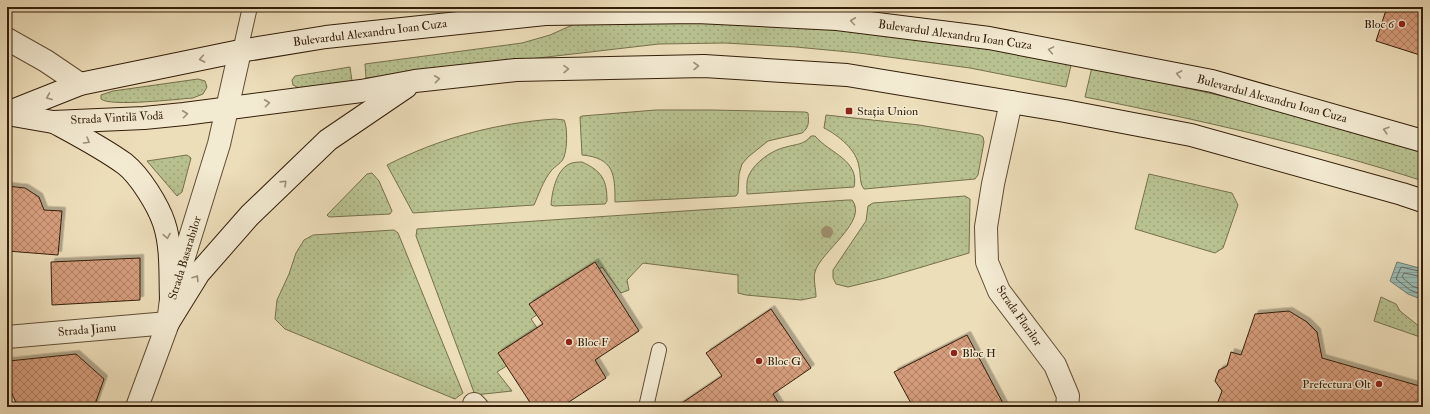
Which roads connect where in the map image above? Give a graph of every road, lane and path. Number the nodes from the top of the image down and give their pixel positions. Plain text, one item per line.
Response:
1 (250, 7) edge
2 (7, 39) edge
3 (240, 51) junction
4 (414, 81) junction
5 (80, 84) junction
6 (1011, 102) junction
7 (228, 108) junction
8 (7, 114) edge
9 (53, 122) junction
10 (1423, 141) edge
11 (1423, 201) edge
12 (172, 299) junction
13 (168, 323) junction
14 (7, 337) edge
15 (659, 350) dead end
16 (137, 407) edge
17 (646, 407) edge
18 (1067, 407) edge

1 - 3 lane
2 - 5 main road
3 -> 5 main road, Bulevardul Alexandru Ioan Cuza
3 - 7 main road, Strada Basarabilor
10 -> 3 main road, Bulevardul Alexandru Ioan Cuza
4 -> 6 main road
7 -> 4 main road
13 -> 4 main road
5 -> 8 main road, Bulevardul Alexandru Ioan Cuza
6 - 11 main road
6 - 18 main road, Strada Florilor
9 -> 7 main road, Strada Vintilă Vodă
7 - 12 main road, Strada Basarabilor
8 - 9 main road, Strada Vintilă Vodă
9 -> 12 main road
12 - 13 main road, Strada Basarabilor
13 - 14 main road, Strada Jianu
13 - 16 main road, Strada Basarabilor
15 - 17 lane

